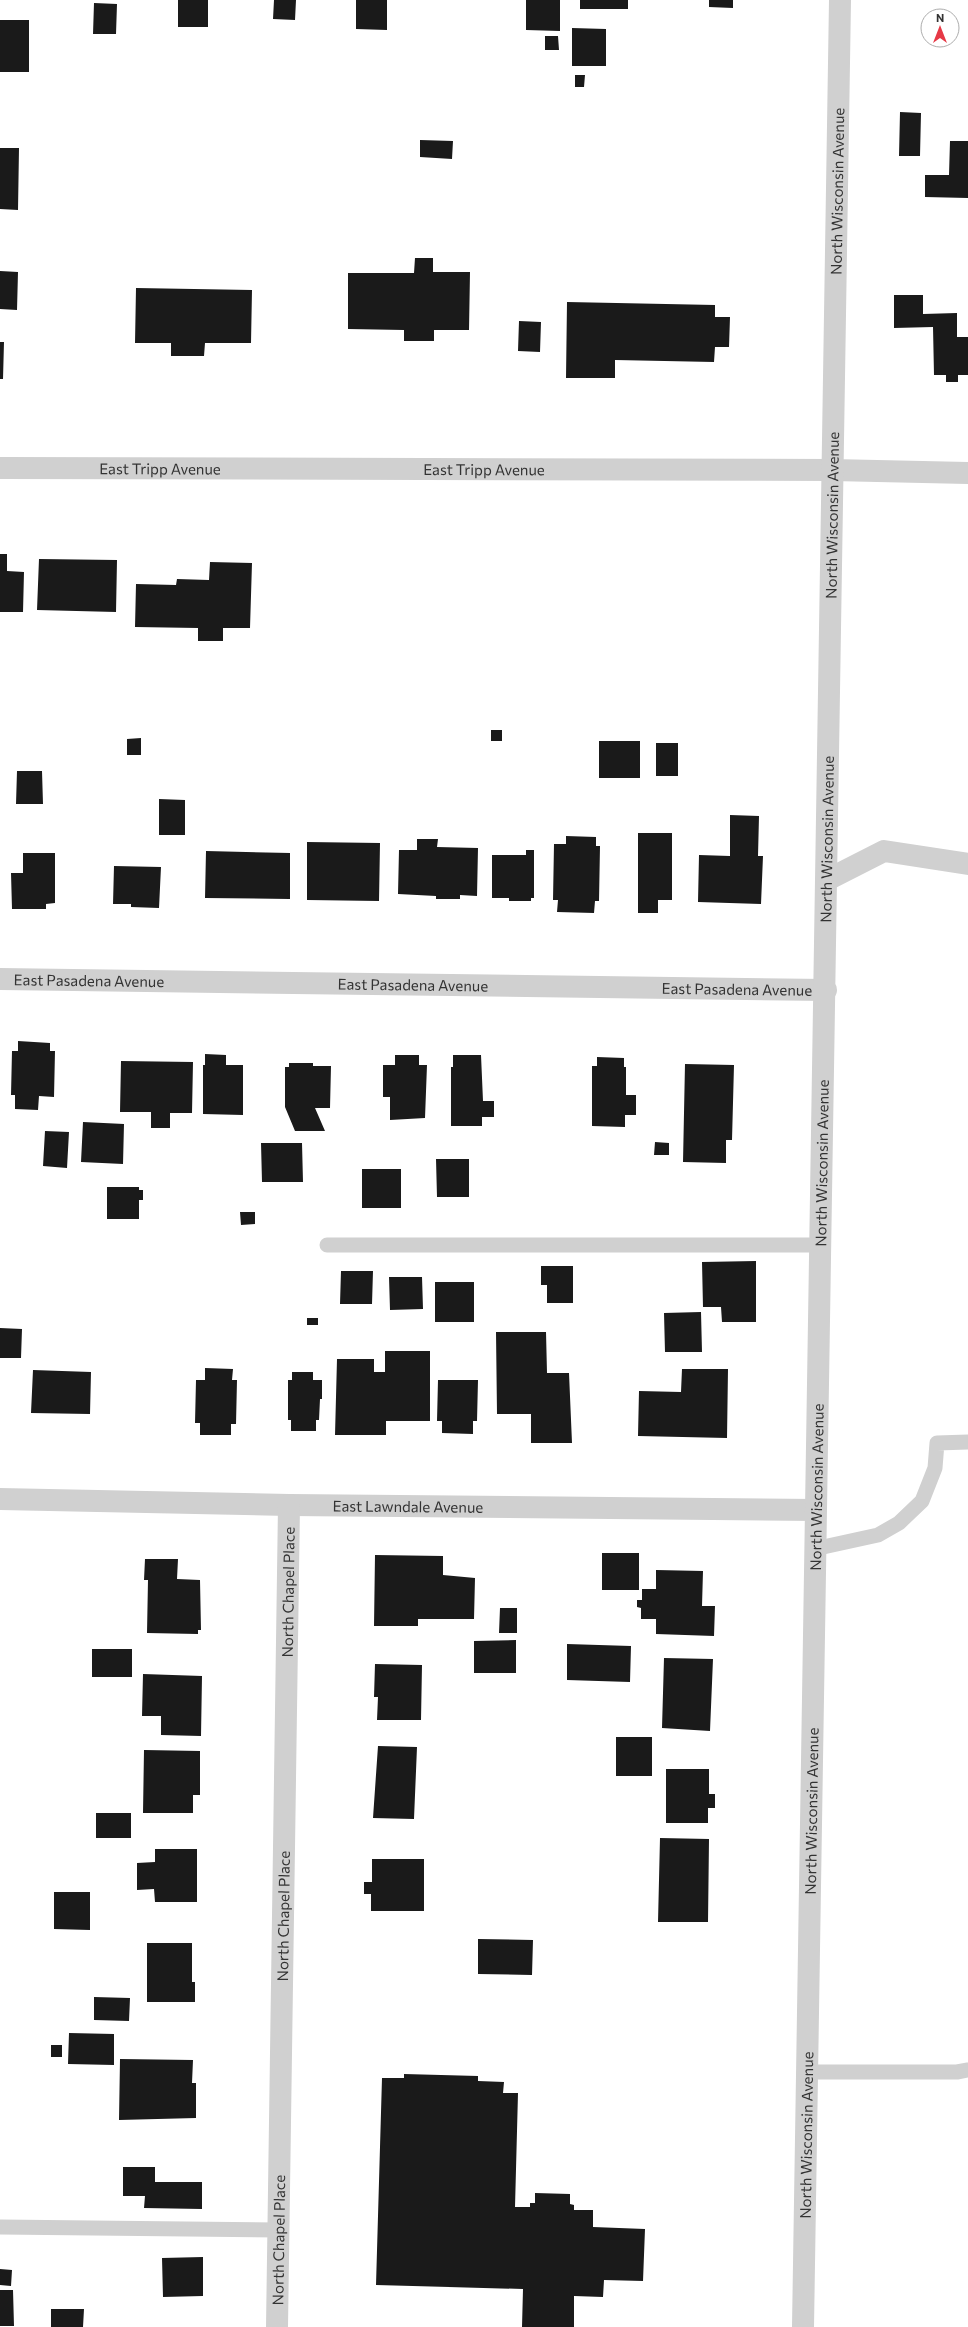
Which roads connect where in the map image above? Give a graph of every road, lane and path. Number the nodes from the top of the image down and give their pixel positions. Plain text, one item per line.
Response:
1 (840, 0) edge
2 (0, 468) edge
3 (832, 470) junction
4 (968, 473) edge
5 (968, 864) edge
6 (827, 880) junction
7 (0, 979) edge
8 (826, 990) junction
9 (327, 1245) dead end
10 (820, 1245) junction
11 (968, 1442) edge
12 (0, 1499) edge
13 (288, 1505) junction
14 (815, 1510) junction
15 (814, 1549) junction
16 (968, 2070) edge
17 (807, 2072) junction
18 (0, 2227) edge
19 (279, 2230) junction
20 (277, 2327) edge
21 (803, 2327) edge

1 - 3 street, North Wisconsin Avenue
2 - 3 street, East Tripp Avenue
3 - 4 street, East Tripp Avenue
3 - 6 street, North Wisconsin Avenue
5 - 6 street
6 - 8 street, North Wisconsin Avenue
7 - 8 street, East Pasadena Avenue
8 - 10 street, North Wisconsin Avenue
9 - 10 lane
10 - 14 street, North Wisconsin Avenue
11 - 15 lane
12 - 13 street, East Lawndale Avenue
13 - 14 street, East Lawndale Avenue
13 - 19 street, North Chapel Place
14 - 15 street, North Wisconsin Avenue
15 - 17 street, North Wisconsin Avenue
16 - 17 lane
17 - 21 street, North Wisconsin Avenue
18 - 19 lane
19 - 20 street, North Chapel Place

